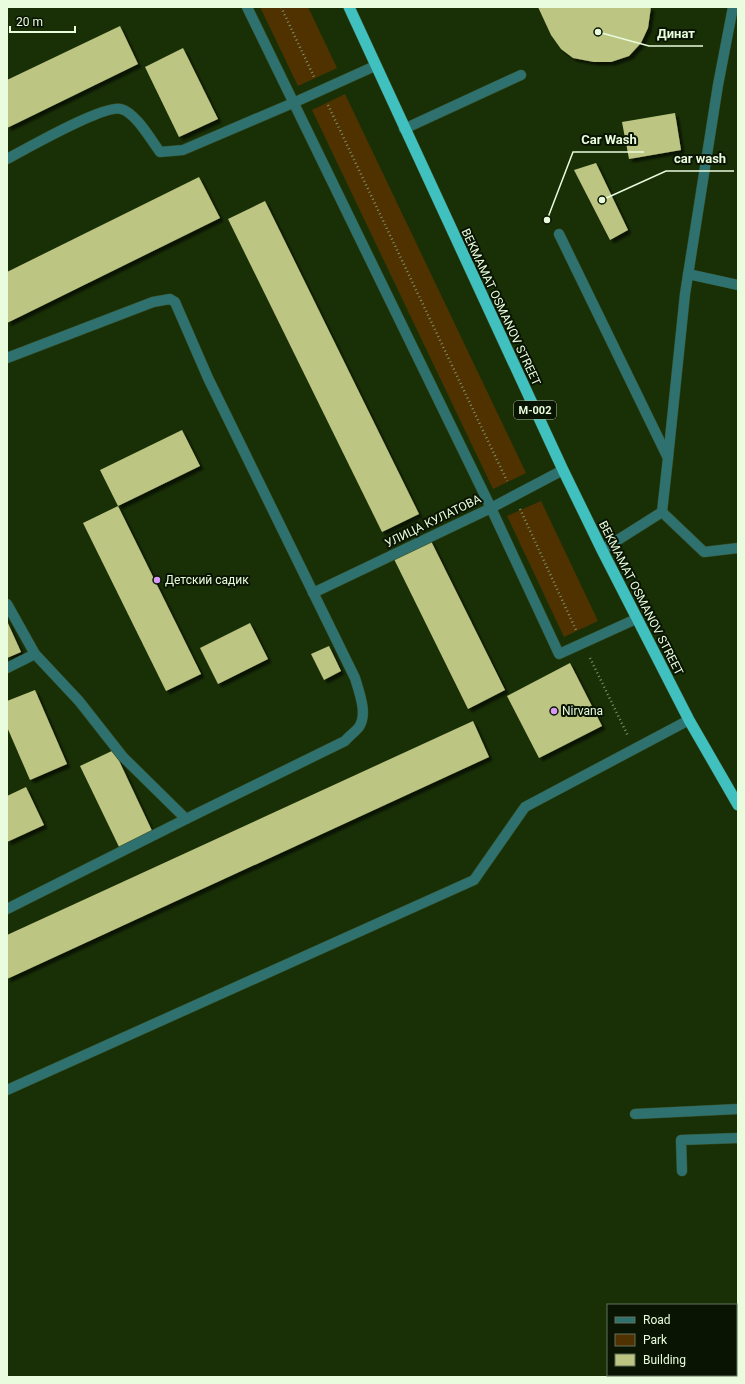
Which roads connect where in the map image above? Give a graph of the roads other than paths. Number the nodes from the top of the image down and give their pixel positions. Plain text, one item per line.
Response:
1 (247, 7) edge
2 (349, 7) edge
3 (732, 7) edge
4 (375, 66) junction
5 (521, 75) dead end
6 (293, 103) junction
7 (404, 129) junction
8 (7, 159) edge
9 (559, 234) dead end
10 (688, 274) junction
11 (738, 285) edge
12 (7, 358) edge
13 (668, 458) junction
14 (563, 470) junction
15 (491, 508) junction
16 (662, 512) junction
17 (738, 548) edge
18 (602, 550) junction
19 (313, 593) junction
20 (7, 604) edge
21 (636, 619) junction
22 (35, 654) junction
23 (7, 668) edge
24 (689, 720) junction
25 (738, 805) edge
26 (186, 819) junction
27 (7, 909) edge
28 (7, 1090) edge
29 (738, 1109) edge
30 (635, 1114) dead end
31 (738, 1138) edge
32 (682, 1172) dead end

1 - 6 street
2 - 4 highway, BEKMAMAT OSMANOV STREET / M-002
3 - 10 street
4 - 6 street
4 - 7 highway, BEKMAMAT OSMANOV STREET / M-002
5 - 7 street
6 - 8 street
6 - 15 street
7 - 14 highway, BEKMAMAT OSMANOV STREET / M-002
9 - 13 street
10 - 11 street
10 - 13 street
12 - 19 street
13 - 16 street
14 - 15 street, УЛИЦА КУЛАТОВА
14 - 18 highway, BEKMAMAT OSMANOV STREET / M-002
15 - 19 street, УЛИЦА КУЛАТОВА
15 - 21 street
16 - 17 street
16 - 18 street
18 - 21 highway, BEKMAMAT OSMANOV STREET / M-002
19 - 26 street
20 - 22 street
21 - 24 highway, BEKMAMAT OSMANOV STREET / M-002
22 - 23 street
22 - 26 street
24 - 25 highway, BEKMAMAT OSMANOV STREET / M-002
24 - 28 street
26 - 27 street
29 - 30 street
31 - 32 street

